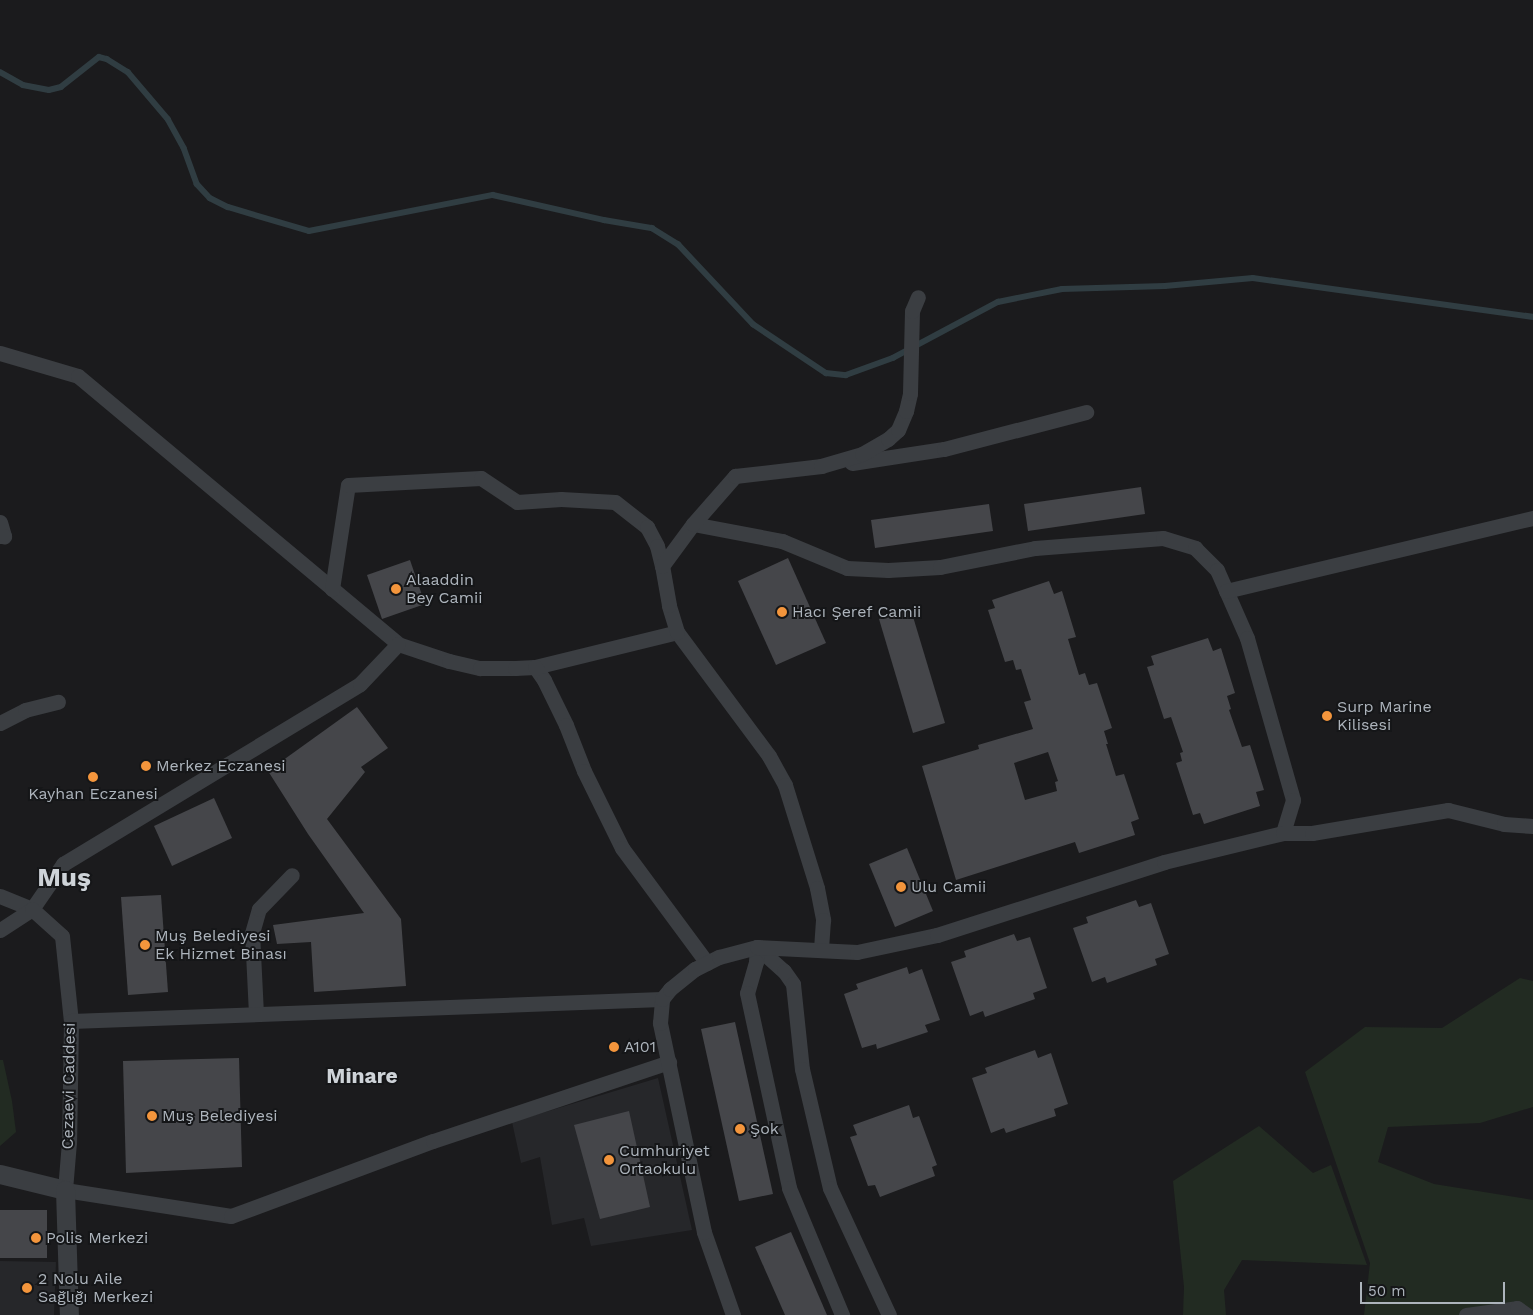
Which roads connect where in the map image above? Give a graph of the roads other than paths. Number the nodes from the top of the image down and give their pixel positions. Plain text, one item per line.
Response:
1 (918, 297) dead end
2 (0, 353) edge
3 (1086, 412) dead end
4 (821, 466) junction
5 (1533, 518) edge
6 (0, 522) edge
7 (693, 524) junction
8 (0, 536) edge
9 (662, 566) junction
10 (332, 589) junction
11 (1226, 591) junction
12 (677, 632) junction
13 (398, 644) junction
14 (535, 667) junction
15 (58, 702) dead end
16 (0, 723) edge
17 (1533, 826) edge
18 (1282, 833) junction
19 (292, 875) dead end
20 (0, 896) edge
21 (32, 909) junction
22 (0, 930) edge
23 (757, 947) junction
24 (821, 950) junction
25 (707, 963) junction
26 (662, 1000) junction
27 (256, 1014) junction
28 (71, 1021) junction
29 (669, 1062) junction
30 (0, 1174) edge
31 (65, 1190) junction
32 (69, 1315) edge
33 (733, 1315) edge
34 (842, 1315) edge
35 (889, 1315) edge
36 (1466, 1315) edge
37 (1527, 1315) edge

1 - 4 street
2 - 10 street
3 - 4 street
4 - 7 street
5 - 11 street
6 - 8 street
7 - 9 street
7 - 11 street
9 - 10 street
9 - 12 street
10 - 13 street
11 - 18 street
12 - 14 street
12 - 24 street
13 - 14 street
13 - 21 street
14 - 25 street
15 - 16 street
17 - 18 street
18 - 24 street
19 - 27 street
20 - 21 street, Cezaevi Caddesi
21 - 22 street
21 - 28 street, Cezaevi Caddesi
23 - 24 street
23 - 25 street
23 - 34 street
23 - 35 street
25 - 26 street
26 - 27 street
26 - 29 street
27 - 28 street
28 - 31 street, Cezaevi Caddesi
29 - 31 street
29 - 33 street
30 - 31 street
31 - 32 street, Cezaevi Caddesi
36 - 37 street

